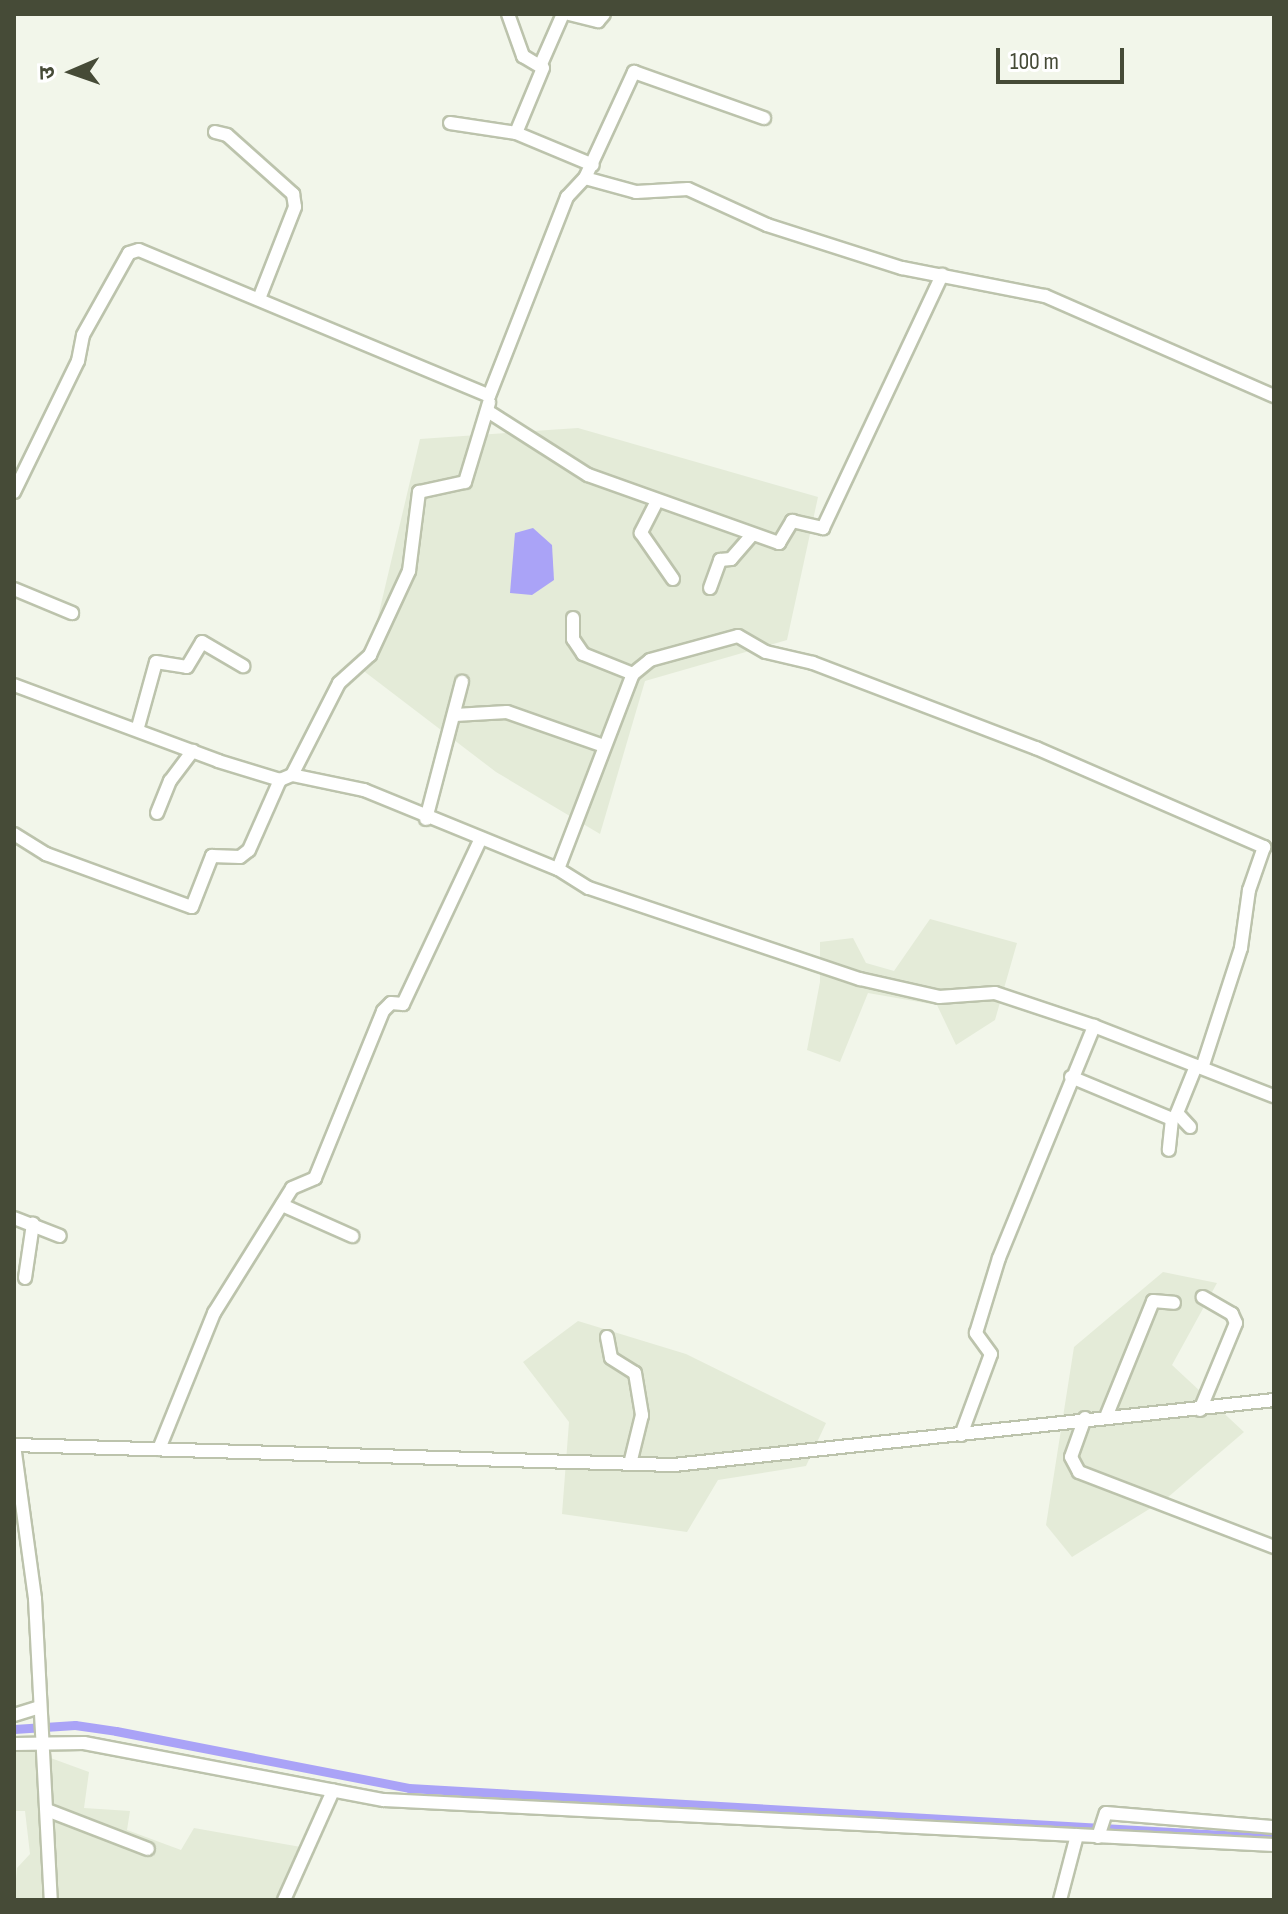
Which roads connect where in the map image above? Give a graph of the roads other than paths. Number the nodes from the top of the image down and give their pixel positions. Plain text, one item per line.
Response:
1 (508, 14) edge
2 (566, 14) edge
3 (604, 14) edge
4 (541, 64) junction
5 (764, 118) dead end
6 (450, 123) dead end
7 (215, 132) dead end
8 (516, 133) junction
9 (593, 165) junction
10 (585, 178) junction
11 (942, 275) junction
12 (259, 299) junction
13 (489, 396) junction
14 (1274, 396) edge
15 (489, 412) junction
16 (14, 492) edge
17 (657, 501) junction
18 (751, 536) junction
19 (673, 579) dead end
20 (710, 588) dead end
21 (14, 589) edge
22 (72, 613) dead end
23 (573, 618) dead end
24 (243, 666) dead end
25 (633, 674) junction
26 (462, 682) dead end
27 (14, 685) edge
28 (455, 715) junction
29 (138, 727) junction
30 (604, 746) junction
31 (193, 751) junction
32 (286, 777) junction
33 (157, 813) dead end
34 (426, 819) junction
35 (14, 834) edge
36 (481, 838) junction
37 (558, 869) junction
38 (1094, 1026) junction
39 (1199, 1067) junction
40 (1071, 1077) junction
41 (1274, 1096) edge
42 (1190, 1127) dead end
43 (1169, 1150) dead end
44 (282, 1205) junction
45 (14, 1218) edge
46 (33, 1224) junction
47 (60, 1236) dead end
48 (352, 1236) dead end
49 (25, 1278) dead end
50 (1202, 1297) dead end
51 (1174, 1303) dead end
52 (607, 1337) dead end
53 (1274, 1400) edge
54 (1200, 1410) junction
55 (1106, 1417) junction
56 (1085, 1418) junction
57 (961, 1435) junction
58 (14, 1445) edge
59 (159, 1449) junction
60 (630, 1464) junction
61 (1274, 1547) edge
62 (14, 1715) edge
63 (42, 1724) junction
64 (14, 1744) edge
65 (333, 1791) junction
66 (47, 1810) junction
67 (1099, 1827) junction
68 (1274, 1827) edge
69 (1077, 1835) junction
70 (1274, 1845) edge
71 (148, 1849) dead end
72 (51, 1900) edge
73 (284, 1900) edge
74 (1060, 1900) edge

1 - 4 street
2 - 3 street
2 - 4 street
4 - 8 street
5 - 9 street
6 - 8 street
7 - 12 street
8 - 9 street
9 - 10 street
10 - 11 street
10 - 13 street
11 - 14 street
11 - 18 street
12 - 13 street
12 - 16 street
13 - 15 street
15 - 17 street
15 - 32 street
17 - 18 street
17 - 19 street
18 - 20 street
21 - 22 street
23 - 25 street
24 - 29 street
25 - 30 street
25 - 39 street
26 - 28 street
27 - 29 street
28 - 30 street
28 - 34 street
29 - 31 street
30 - 37 street
31 - 32 street
31 - 33 street
32 - 34 street
32 - 35 street
34 - 36 street
36 - 37 street
36 - 44 street
37 - 38 street
38 - 39 street
38 - 40 street
39 - 41 street
39 - 42 street
40 - 43 street
40 - 57 street
44 - 48 street
44 - 59 street
45 - 46 street
46 - 47 street
46 - 49 street
50 - 54 street
51 - 55 street
52 - 60 street
53 - 54 street
54 - 55 street
55 - 56 street
56 - 57 street
56 - 61 street
57 - 60 street
58 - 59 street
58 - 63 street
59 - 60 street
62 - 63 street
63 - 64 street
63 - 65 street
63 - 66 street
65 - 69 street
65 - 73 street
66 - 71 street
66 - 72 street
67 - 68 street
67 - 69 street
67 - 70 street
69 - 74 street

